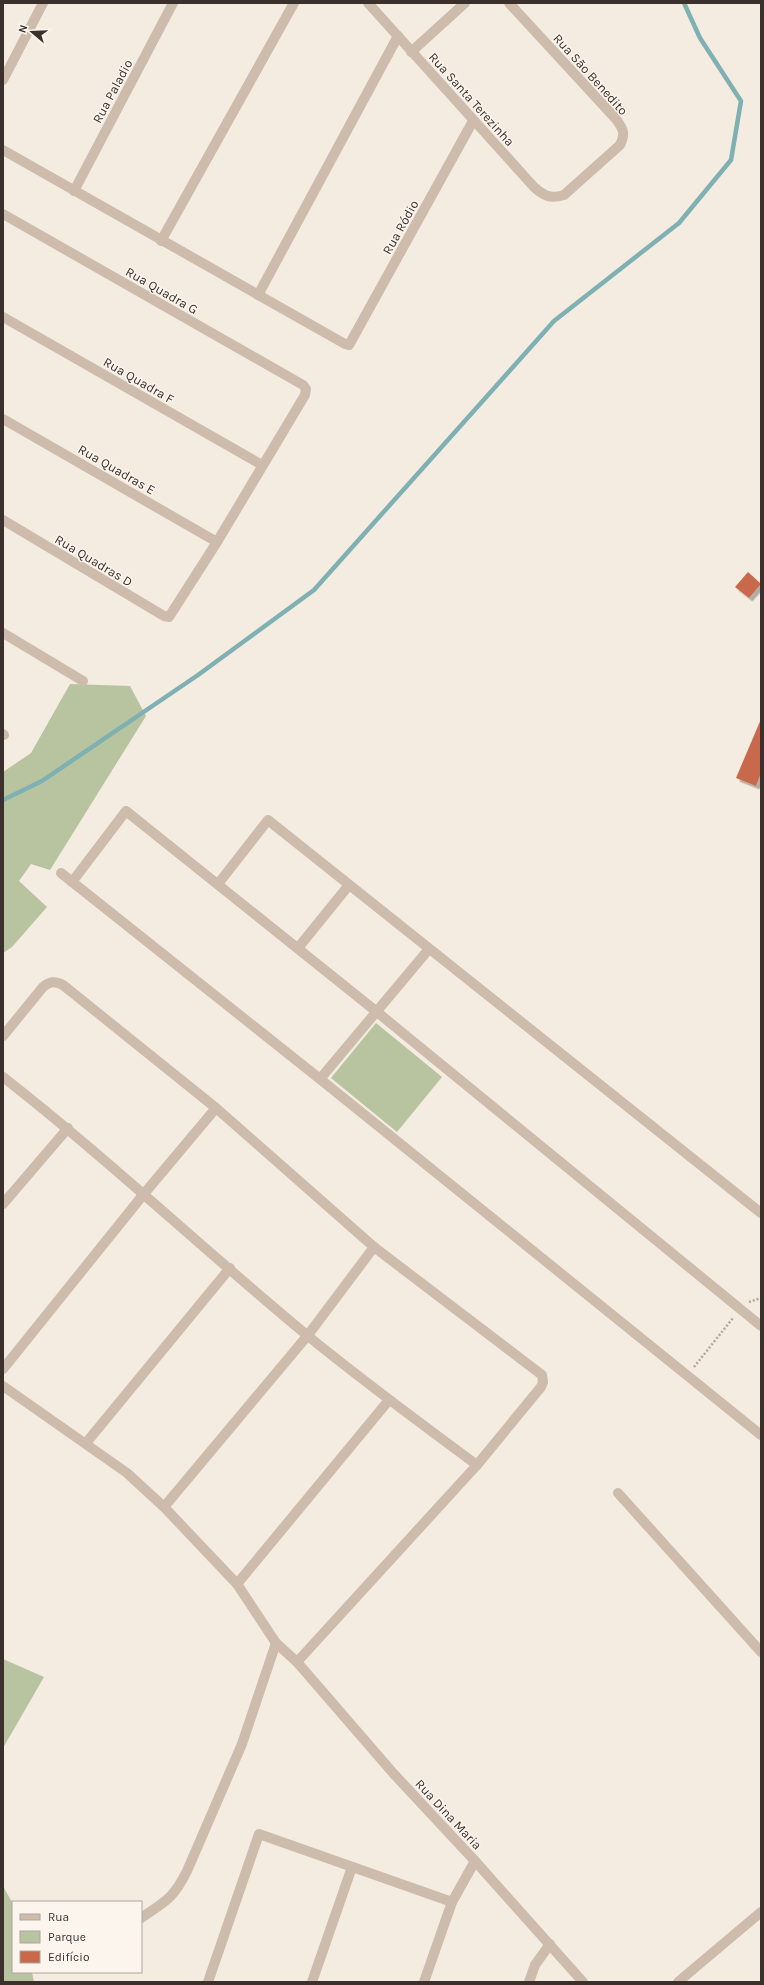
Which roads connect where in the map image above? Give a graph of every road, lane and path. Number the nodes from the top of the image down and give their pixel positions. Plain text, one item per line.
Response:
1 (43, 3) edge
2 (173, 3) edge
3 (294, 3) edge
4 (368, 3) edge
5 (465, 3) edge
6 (509, 3) edge
7 (398, 36) junction
8 (411, 52) junction
9 (3, 80) edge
10 (474, 121) junction
11 (3, 150) edge
12 (74, 191) junction
13 (564, 195) joint
14 (3, 214) edge
15 (161, 241) junction
16 (258, 295) junction
17 (3, 317) edge
18 (3, 419) edge
19 (262, 465) junction
20 (3, 520) edge
21 (218, 542) junction
22 (3, 633) edge
23 (83, 682) dead end
24 (61, 873) dead end
25 (72, 882) junction
26 (218, 884) junction
27 (349, 885) junction
28 (298, 948) junction
29 (429, 949) junction
30 (377, 1012) junction
31 (3, 1036) edge
32 (3, 1077) edge
33 (320, 1079) junction
34 (216, 1108) junction
35 (68, 1128) junction
36 (143, 1195) junction
37 (3, 1204) edge
38 (761, 1213) edge
39 (374, 1247) junction
40 (230, 1268) junction
41 (740, 1309) junction
42 (761, 1326) edge
43 (308, 1335) junction
44 (3, 1369) edge
45 (688, 1376) junction
46 (3, 1386) edge
47 (389, 1400) junction
48 (761, 1435) edge
49 (86, 1443) junction
50 (477, 1465) junction
51 (618, 1493) dead end
52 (164, 1508) junction
53 (237, 1584) junction
54 (276, 1643) junction
55 (761, 1652) edge
56 (297, 1662) junction
57 (475, 1861) junction
58 (352, 1867) junction
59 (452, 1902) junction
60 (761, 1912) edge
61 (142, 1917) edge
62 (550, 1944) junction
63 (208, 1982) edge
64 (312, 1982) edge
65 (424, 1982) edge
66 (529, 1982) edge
67 (583, 1982) edge
68 (678, 1982) edge

1 - 9 street
2 - 12 street, Rua Paladio
3 - 15 street
4 - 7 street, Rua Santa Terezinha
5 - 8 street
6 - 13 street, Rua São Benedito
7 - 8 street, Rua Santa Terezinha
7 - 16 street
8 - 10 street, Rua Santa Terezinha
10 - 13 street, Rua Santa Terezinha
10 - 16 street, Rua Ródio
11 - 12 street
12 - 15 street
14 - 19 street, Rua Quadra G
15 - 16 street
17 - 19 street, Rua Quadra F
18 - 21 street, Rua Quadras E
19 - 21 street
20 - 21 street, Rua Quadras D
22 - 23 street
24 - 25 street
25 - 26 street
25 - 33 street
26 - 27 street
26 - 28 street
27 - 28 street
27 - 29 street
28 - 30 street
29 - 30 street
29 - 38 street
30 - 33 street
30 - 41 street
31 - 34 street
32 - 35 street
33 - 45 street
34 - 36 street
34 - 39 street
35 - 36 street
35 - 37 street
36 - 40 street
36 - 44 street
39 - 43 street
39 - 50 street
40 - 43 street
40 - 49 street
41 - 42 street
41 - 45 path
43 - 47 street
43 - 52 street
45 - 48 street
46 - 49 street, Rua Dina Maria
47 - 50 street
47 - 53 street
49 - 52 street, Rua Dina Maria
50 - 56 street
51 - 55 street
52 - 53 street, Rua Dina Maria
53 - 54 street, Rua Dina Maria
54 - 56 street, Rua Dina Maria
54 - 61 street
56 - 57 street, Rua Dina Maria
57 - 59 street
57 - 62 street, Rua Dina Maria
58 - 59 street
58 - 63 street
58 - 64 street
59 - 65 street
60 - 68 street
62 - 66 street
62 - 67 street, Rua Dina Maria

